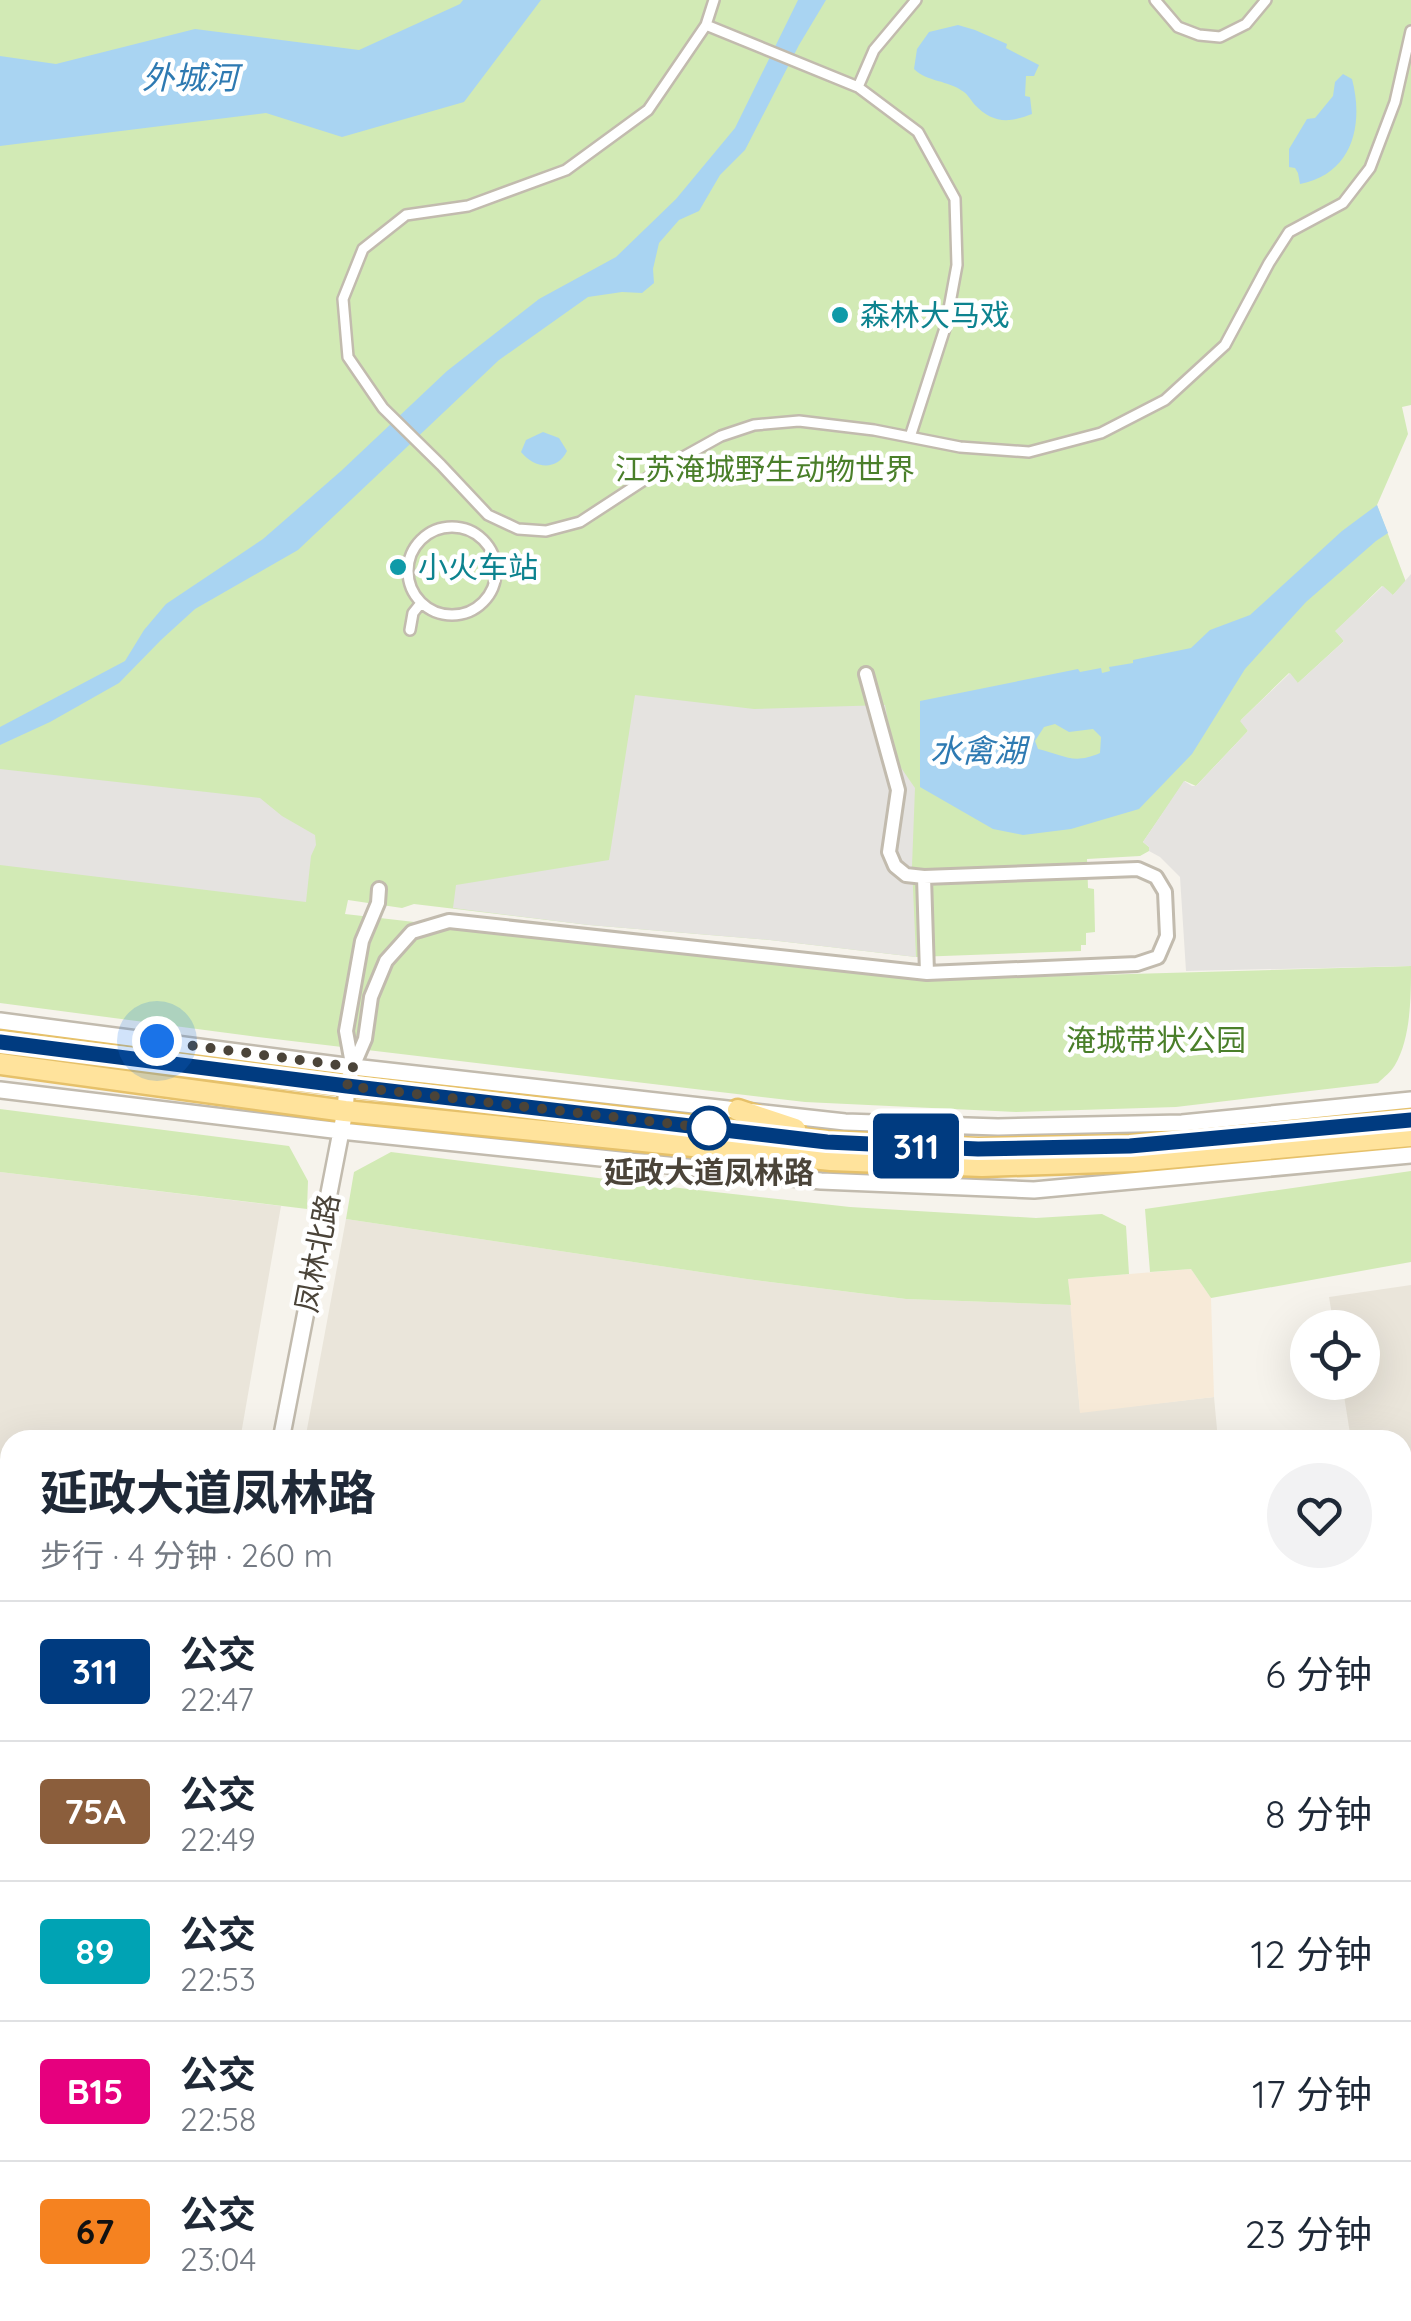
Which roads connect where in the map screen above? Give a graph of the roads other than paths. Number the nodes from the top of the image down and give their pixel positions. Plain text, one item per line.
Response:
1 (714, 0) edge
2 (916, 0) edge
3 (1156, 0) edge
4 (1266, 0) edge
5 (706, 25) junction
6 (1411, 31) edge
7 (858, 87) junction
8 (910, 438) junction
9 (488, 515) junction
10 (474, 534) junction
11 (421, 603) junction
12 (410, 630) dead end
13 (866, 674) dead end
14 (924, 877) junction
15 (379, 888) dead end
16 (927, 973) junction
17 (0, 1021) edge
18 (0, 1042) edge
19 (0, 1064) edge
20 (350, 1076) junction
21 (0, 1090) edge
22 (1411, 1100) edge
23 (738, 1110) junction
24 (1411, 1120) edge
25 (343, 1121) junction
26 (1411, 1136) edge
27 (835, 1142) junction
28 (1411, 1155) edge
29 (283, 1430) edge

1 - 5 street
2 - 7 street
3 - 4 street
5 - 7 street
5 - 9 street
6 - 8 street
7 - 8 street
8 - 9 street
9 - 10 street
10 - 11 street
10 - 11 street
11 - 12 street
13 - 14 street
14 - 16 street
14 - 16 street
15 - 20 street
16 - 20 street
17 - 20 street
18 - 20 main road
19 - 25 main road
20 - 23 street
20 - 25 street, 凤林北路
20 - 27 main road
21 - 25 street
22 - 23 street
23 - 27 main road
24 - 27 main road
25 - 26 main road
25 - 28 street
25 - 29 street, 凤林北路

